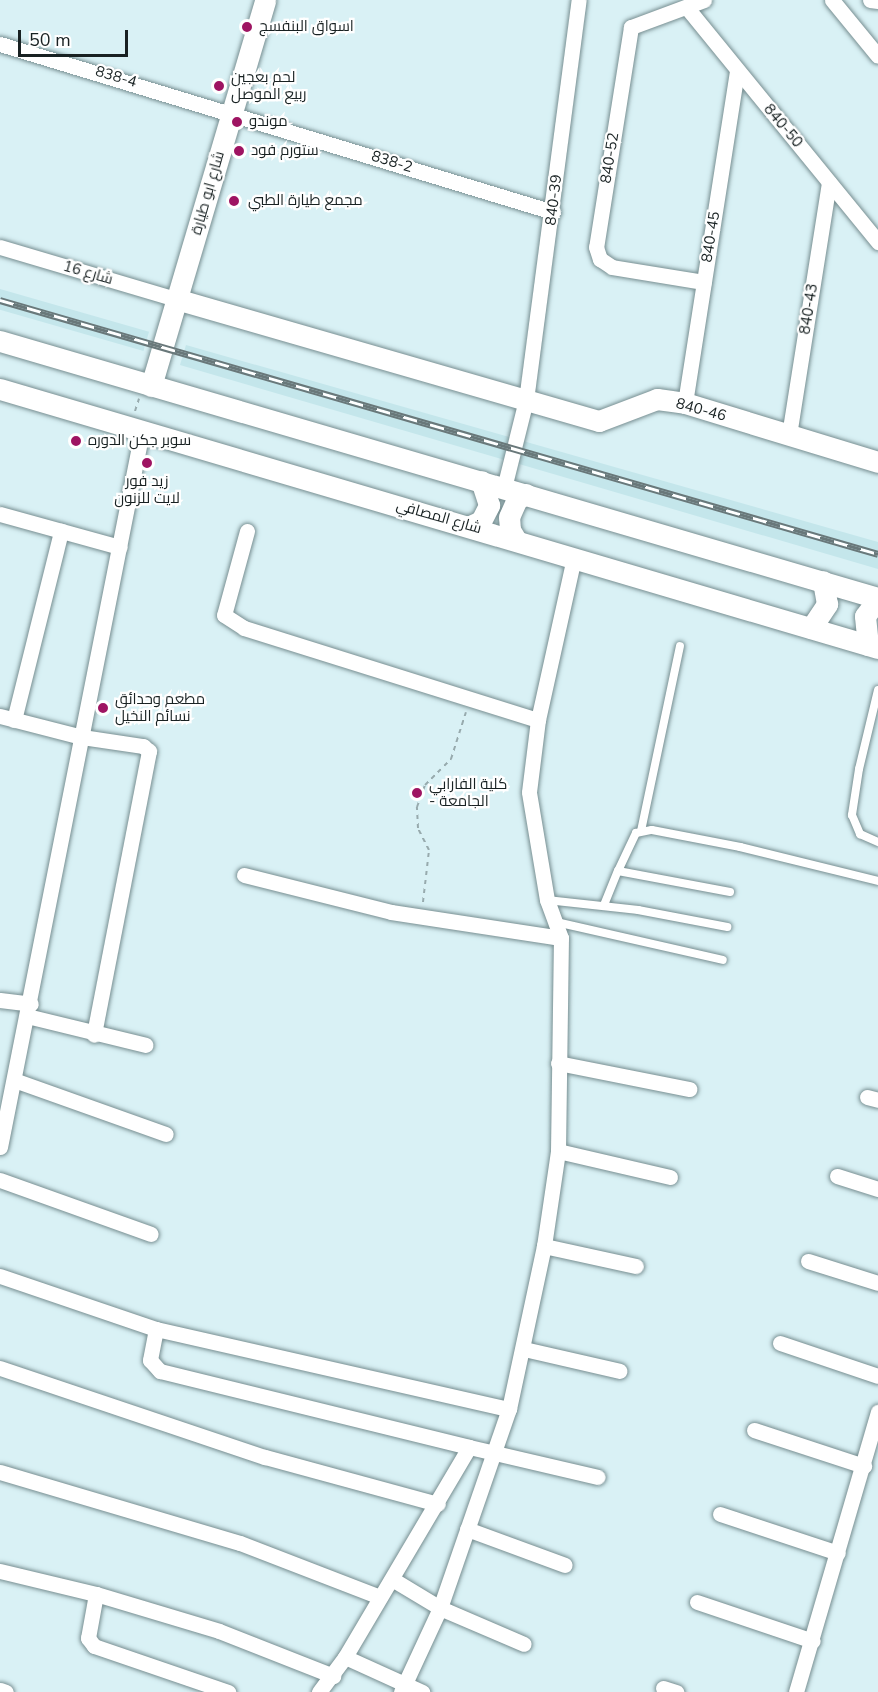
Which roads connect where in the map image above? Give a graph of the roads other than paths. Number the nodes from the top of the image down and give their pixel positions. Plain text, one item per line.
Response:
1 (265, 0) edge
2 (579, 0) edge
3 (704, 0) edge
4 (832, 0) edge
5 (870, 0) edge
6 (878, 1) edge
7 (688, 9) junction
8 (0, 44) edge
9 (878, 56) edge
10 (737, 71) junction
11 (232, 111) junction
12 (829, 182) junction
13 (553, 212) junction
14 (878, 242) edge
15 (0, 247) edge
16 (704, 282) junction
17 (176, 299) junction
18 (0, 341) edge
19 (147, 385) junction
20 (0, 389) edge
21 (526, 400) junction
22 (685, 403) junction
23 (135, 429) junction
24 (789, 435) junction
25 (878, 462) edge
26 (481, 481) junction
27 (504, 488) junction
28 (526, 494) junction
29 (0, 514) edge
30 (470, 526) junction
31 (61, 531) junction
32 (247, 531) dead end
33 (516, 540) junction
34 (120, 548) junction
35 (574, 557) junction
36 (823, 581) junction
37 (878, 598) edge
38 (811, 628) junction
39 (680, 646) dead end
40 (873, 646) edge
41 (878, 690) edge
42 (7, 718) edge
43 (538, 720) junction
44 (82, 737) junction
45 (641, 831) junction
46 (878, 842) edge
47 (618, 871) junction
48 (244, 875) dead end
49 (878, 881) edge
50 (730, 892) dead end
51 (547, 900) junction
52 (604, 905) junction
53 (556, 922) junction
54 (727, 927) dead end
55 (561, 938) junction
56 (723, 960) dead end
57 (0, 1000) edge
58 (29, 1010) junction
59 (94, 1035) junction
60 (146, 1044) dead end
61 (558, 1063) junction
62 (15, 1080) junction
63 (689, 1089) dead end
64 (166, 1134) dead end
65 (0, 1147) edge
66 (558, 1151) junction
67 (837, 1176) dead end
68 (670, 1177) dead end
69 (0, 1180) edge
70 (878, 1190) edge
71 (151, 1234) dead end
72 (544, 1246) junction
73 (808, 1262) dead end
74 (636, 1266) dead end
75 (0, 1276) edge
76 (878, 1284) edge
77 (156, 1329) junction
78 (780, 1343) dead end
79 (524, 1349) junction
80 (0, 1368) edge
81 (620, 1371) dead end
82 (878, 1376) edge
83 (509, 1408) junction
84 (878, 1412) edge
85 (754, 1430) dead end
86 (469, 1447) junction
87 (494, 1451) junction
88 (864, 1466) junction
89 (0, 1472) edge
90 (598, 1477) dead end
91 (438, 1504) junction
92 (720, 1515) dead end
93 (467, 1529) junction
94 (838, 1553) junction
95 (565, 1565) dead end
96 (0, 1571) edge
97 (392, 1579) junction
98 (96, 1594) junction
99 (380, 1597) junction
100 (697, 1602) dead end
101 (440, 1608) junction
102 (813, 1641) junction
103 (524, 1644) dead end
104 (345, 1657) junction
105 (333, 1676) junction
106 (403, 1688) edge
107 (0, 1690) edge
108 (6, 1692) edge
109 (228, 1692) edge
110 (319, 1692) edge
111 (423, 1692) edge
112 (796, 1692) edge

1 - 11 main road, شارع ابو طيارة
2 - 13 street, 840-39
3 - 7 street, 840-52
4 - 9 street
5 - 6 street
7 - 10 street, 840-50
7 - 16 street, 840-52
8 - 11 street, 838-4
10 - 12 street, 840-50
10 - 16 street, 840-45
11 - 13 street, 838-2
11 - 17 main road, شارع ابو طيارة
12 - 14 street, 840-50
12 - 24 street, 840-43
13 - 21 street, 840-39
15 - 17 street, شارع 16
16 - 22 street, 840-45
17 - 19 main road, شارع ابو طيارة
17 - 21 main road, 840-46
18 - 19 main road
19 - 26 main road
20 - 23 main road, شارع المصافي
21 - 22 main road, 840-46
21 - 27 street, 840-39
22 - 24 main road, 840-46
23 - 30 main road, شارع المصافي
23 - 34 street
24 - 25 main road, 840-46
26 - 27 main road
26 - 30 main road
27 - 28 main road
28 - 33 main road
28 - 36 main road
29 - 31 street
30 - 33 main road, شارع المصافي
31 - 34 street
31 - 42 street
32 - 43 street
33 - 35 main road, شارع المصافي
34 - 44 street
35 - 38 main road, شارع المصافي
35 - 43 street
36 - 37 main road
36 - 38 main road
37 - 40 main road
38 - 40 main road, شارع المصافي
39 - 45 lane
41 - 46 lane
42 - 44 street
43 - 51 street
44 - 58 street
44 - 59 street
45 - 47 lane
45 - 49 lane
47 - 50 lane
47 - 52 lane
48 - 55 street
51 - 52 lane
51 - 53 street
52 - 54 lane
53 - 55 street
53 - 56 lane
55 - 61 street
57 - 58 street
58 - 59 street
58 - 62 street
59 - 60 street
61 - 63 street
61 - 66 street
62 - 64 street
62 - 65 street
66 - 68 street
66 - 72 street
67 - 70 street
69 - 71 street
72 - 74 street
72 - 79 street
73 - 76 street
75 - 77 street
77 - 83 street
77 - 86 street
78 - 82 street
79 - 81 street
79 - 83 street
80 - 91 street
83 - 87 street
84 - 88 street
85 - 88 street
86 - 87 street
86 - 91 street
87 - 90 street
87 - 93 street
88 - 94 street
89 - 99 street
91 - 97 street
92 - 94 street
93 - 95 street
93 - 101 street
94 - 102 street
96 - 98 street
97 - 99 street
97 - 101 street
98 - 105 street
98 - 109 street
99 - 104 street
100 - 102 street
101 - 103 street
101 - 106 street
102 - 112 street
104 - 105 street
104 - 106 street
105 - 110 street
106 - 111 street
107 - 108 street

